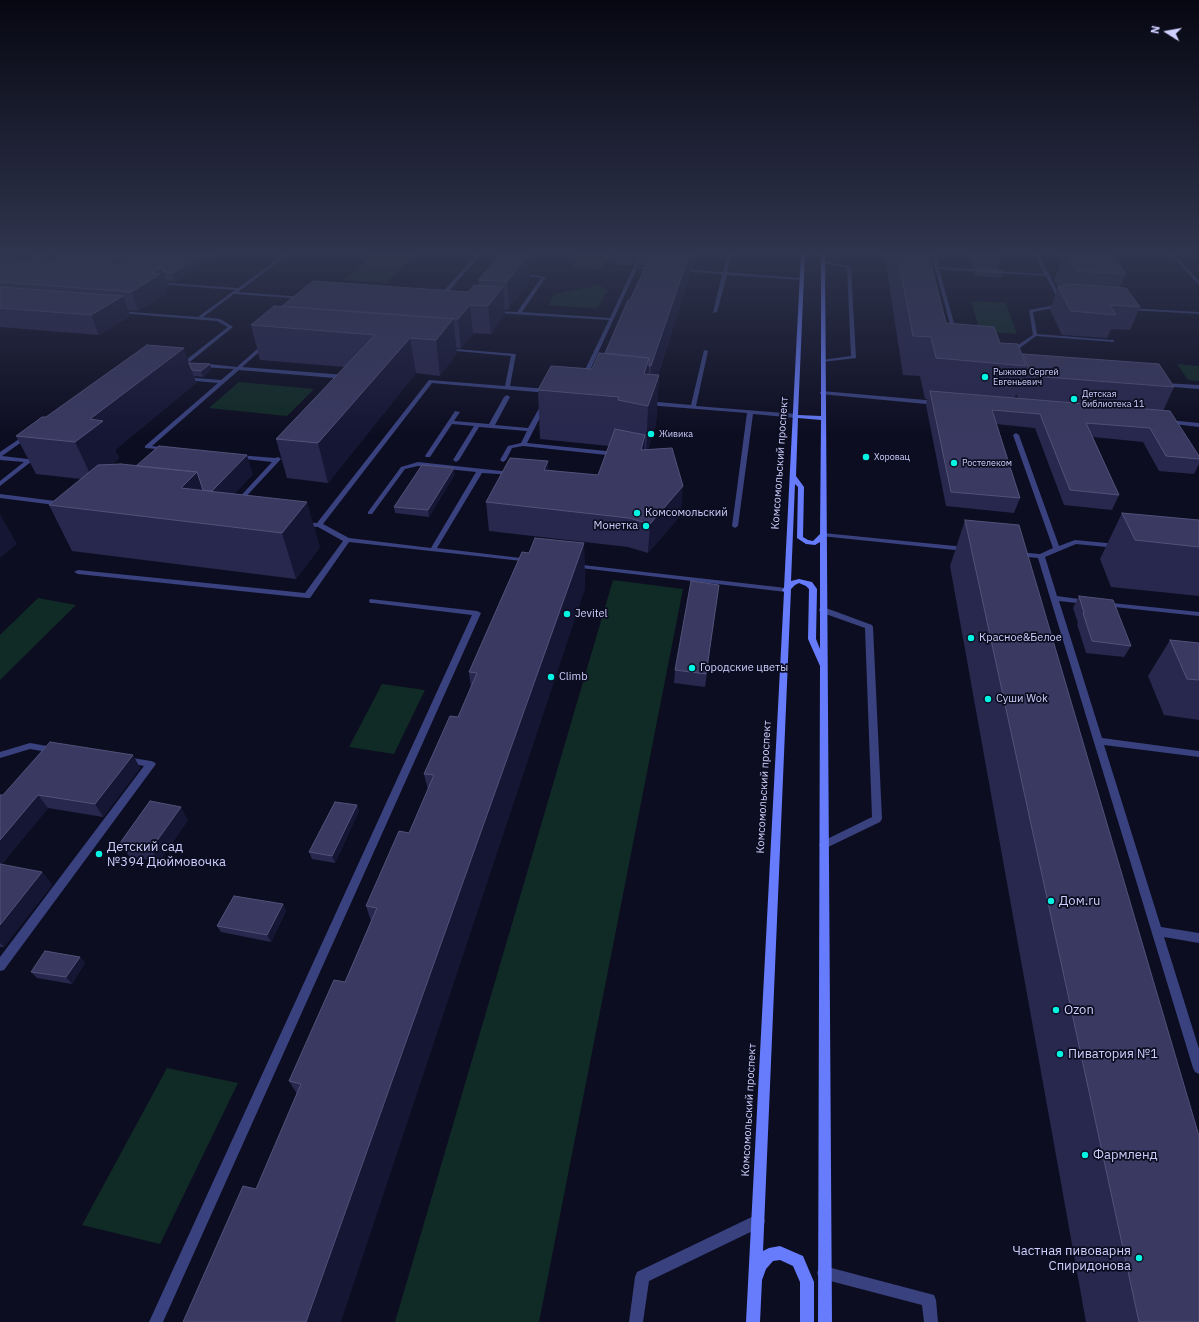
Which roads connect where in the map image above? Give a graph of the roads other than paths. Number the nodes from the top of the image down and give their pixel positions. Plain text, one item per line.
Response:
1 (144, 315) edge
2 (204, 315) edge
3 (545, 315) edge
4 (613, 315) edge
5 (800, 315) edge
6 (822, 315) edge
7 (852, 315) edge
8 (950, 315) edge
9 (1032, 315) edge
10 (198, 319) junction
11 (611, 319) junction
12 (1035, 335) junction
13 (270, 340) edge
14 (957, 341) edge
15 (1112, 341) edge
16 (443, 349) edge
17 (706, 351) dead end
18 (1006, 355) edge
19 (822, 361) junction
20 (184, 364) junction
21 (177, 366) edge
22 (237, 368) junction
23 (178, 378) dead end
24 (583, 380) edge
25 (222, 382) junction
26 (345, 384) edge
27 (1160, 385) edge
28 (507, 387) junction
29 (1199, 388) edge
30 (822, 393) junction
31 (507, 397) dead end
32 (637, 401) edge
33 (941, 403) edge
34 (693, 407) junction
35 (457, 412) dead end
36 (750, 413) junction
37 (796, 416) junction
38 (822, 418) junction
39 (450, 422) junction
40 (1159, 422) edge
41 (1174, 423) junction
42 (477, 425) junction
43 (1199, 425) edge
44 (491, 426) junction
45 (36, 429) edge
46 (1178, 429) edge
47 (530, 430) junction
48 (1016, 435) dead end
49 (523, 444) junction
50 (175, 450) edge
51 (41, 452) edge
52 (281, 454) edge
53 (620, 454) edge
54 (0, 455) edge
55 (232, 456) edge
56 (428, 456) dead end
57 (0, 458) edge
58 (276, 460) junction
59 (456, 460) dead end
60 (503, 460) dead end
61 (28, 461) junction
62 (480, 471) junction
63 (520, 475) edge
64 (792, 475) junction
65 (0, 484) edge
66 (0, 496) edge
67 (74, 505) edge
68 (232, 509) edge
69 (370, 513) dead end
70 (296, 523) edge
71 (319, 525) junction
72 (735, 526) dead end
73 (823, 535) junction
74 (347, 540) junction
75 (1122, 546) dead end
76 (1057, 549) junction
77 (433, 550) junction
78 (978, 550) edge
79 (1010, 553) edge
80 (1041, 556) junction
81 (535, 561) edge
82 (567, 565) edge
83 (78, 572) dead end
84 (786, 590) junction
85 (1053, 598) junction
86 (373, 601) dead end
87 (823, 610) junction
88 (1199, 614) edge
89 (824, 670) junction
90 (1099, 741) junction
91 (60, 751) edge
92 (1199, 754) edge
93 (0, 755) edge
94 (113, 758) edge
95 (824, 846) junction
96 (1156, 931) junction
97 (1199, 938) edge
98 (0, 966) edge
99 (1199, 1068) edge
100 (758, 1222) junction
101 (824, 1273) junction
102 (754, 1287) junction
103 (156, 1322) edge
104 (636, 1322) edge
105 (753, 1322) edge
106 (807, 1322) edge
107 (825, 1322) edge
108 (931, 1322) edge

1 - 10 lane
2 - 10 lane
3 - 11 lane
4 - 11 lane
5 - 37 main road, Комсомольский проспект
6 - 19 main road
7 - 19 lane
8 - 14 lane
9 - 12 lane
10 - 20 lane
11 - 24 lane
12 - 15 lane
12 - 18 lane
13 - 22 lane
16 - 28 lane
17 - 34 lane
19 - 30 main road
20 - 21 lane
20 - 22 lane
22 - 25 lane
22 - 26 lane
23 - 25 lane
25 - 50 lane
27 - 29 lane
28 - 47 lane
28 - 71 lane
30 - 33 lane
30 - 38 main road
31 - 44 lane
32 - 34 lane
34 - 36 lane
35 - 39 lane
36 - 37 lane
36 - 72 lane
37 - 38 main road
37 - 64 main road, Комсомольский проспект
38 - 73 main road
39 - 42 lane
39 - 56 lane
40 - 41 lane
41 - 43 lane
41 - 46 lane
42 - 44 lane
42 - 59 lane
44 - 47 lane
45 - 54 lane
47 - 49 lane
48 - 76 lane
49 - 53 lane
49 - 60 lane
51 - 61 lane
52 - 58 lane
55 - 58 lane
57 - 61 lane
58 - 68 lane
61 - 65 lane
62 - 63 lane
62 - 69 lane
62 - 77 lane
64 - 73 main road
64 - 84 main road, Комсомольский проспект
66 - 67 lane
70 - 71 lane
71 - 74 lane
73 - 78 lane
73 - 87 main road
74 - 77 lane
74 - 83 lane
75 - 76 lane
76 - 80 lane
77 - 81 lane
79 - 80 lane
80 - 85 lane
82 - 84 lane
84 - 89 main road
84 - 100 main road, Комсомольский проспект
85 - 88 lane
85 - 90 lane
86 - 103 lane
87 - 89 main road
87 - 95 lane
89 - 95 main road
90 - 92 lane
90 - 96 lane
91 - 93 lane
94 - 98 lane
95 - 101 main road
96 - 97 lane
96 - 99 lane
100 - 102 main road, Комсомольский проспект
100 - 104 lane
101 - 107 main road
101 - 108 lane
102 - 105 main road, Комсомольский проспект
102 - 106 main road

